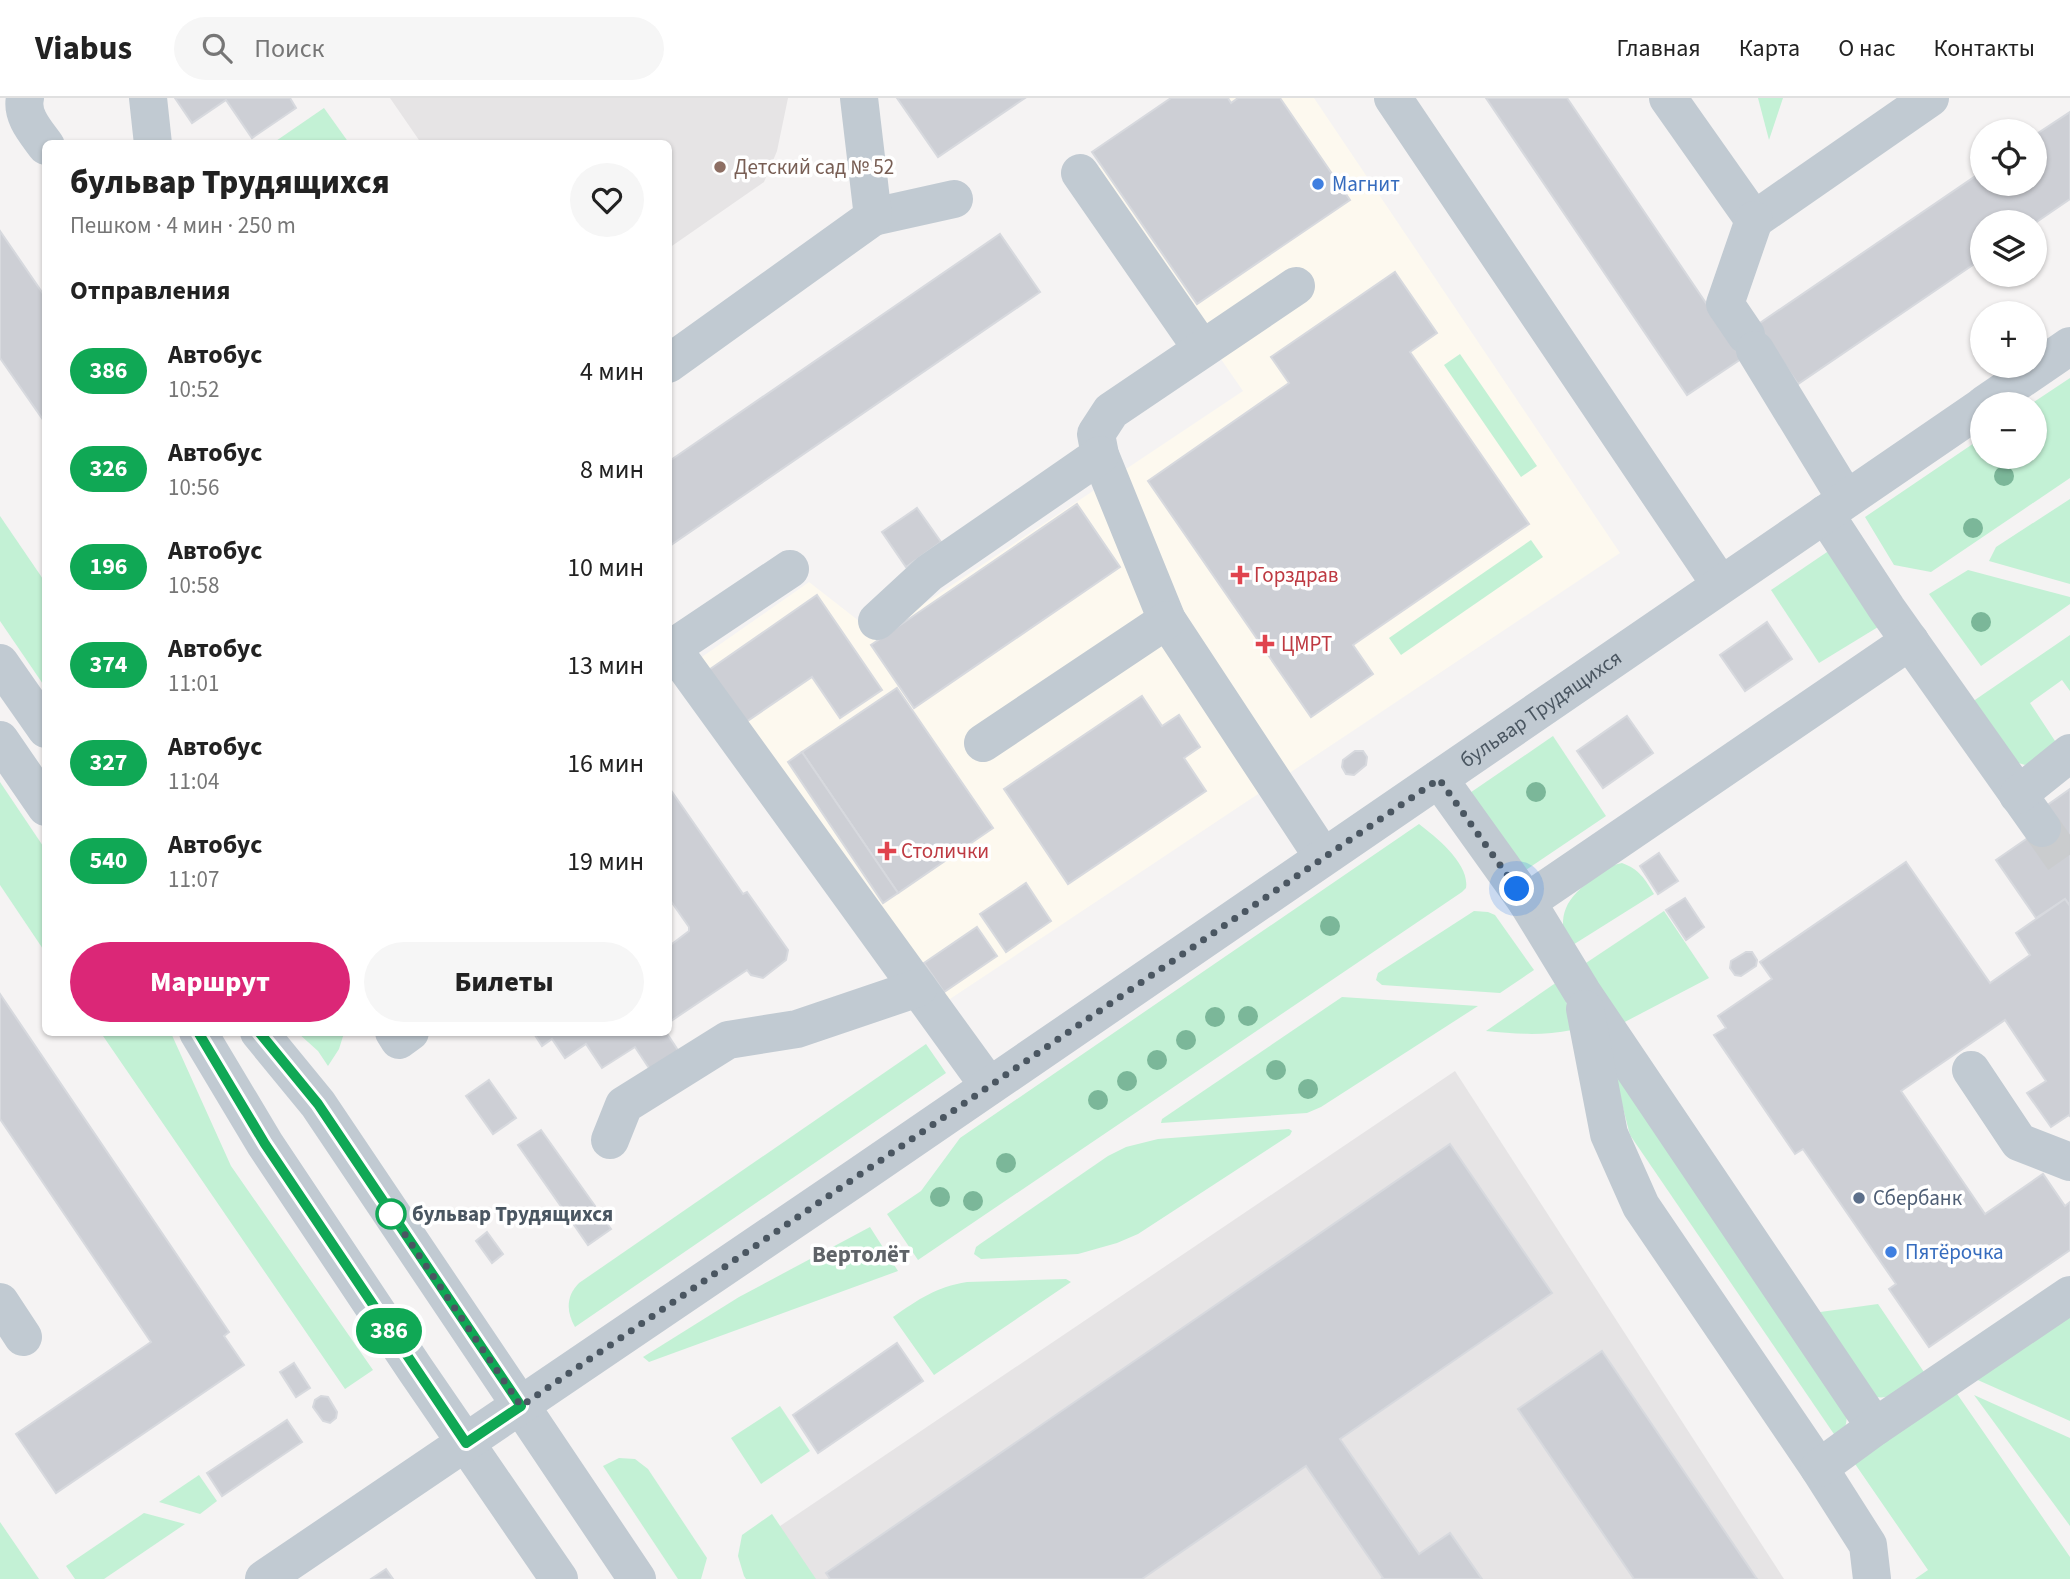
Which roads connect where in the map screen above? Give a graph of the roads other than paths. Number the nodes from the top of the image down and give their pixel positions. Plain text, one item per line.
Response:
1 (24, 98) edge
2 (148, 98) edge
3 (859, 98) edge
4 (1393, 98) edge
5 (1668, 98) edge
6 (1930, 98) edge
7 (42, 140) edge
8 (153, 140) edge
9 (1080, 173) dead end
10 (954, 199) dead end
11 (873, 217) junction
12 (1754, 220) junction
13 (1296, 286) dead end
14 (2070, 346) edge
15 (1202, 349) junction
16 (672, 361) edge
17 (2003, 392) edge
18 (1970, 415) edge
19 (1100, 455) junction
20 (1836, 507) junction
21 (790, 569) dead end
22 (1720, 584) junction
23 (1167, 620) junction
24 (877, 621) dead end
25 (1910, 641) junction
26 (672, 647) edge
27 (672, 651) edge
28 (0, 663) edge
29 (42, 723) edge
30 (0, 740) edge
31 (983, 743) dead end
32 (2070, 753) edge
33 (1439, 779) junction
34 (2018, 795) junction
35 (42, 801) edge
36 (2042, 828) tunnel mouth
37 (1323, 858) junction
38 (1527, 902) junction
39 (918, 988) junction
40 (1581, 992) junction
41 (200, 1036) edge
42 (262, 1036) edge
43 (1970, 1070) dead end
44 (989, 1086) junction
45 (610, 1140) dead end
46 (2070, 1162) edge
47 (2070, 1295) edge
48 (0, 1302) edge
49 (23, 1337) dead end
50 (521, 1406) junction
51 (1875, 1427) junction
52 (466, 1443) junction
53 (1819, 1468) junction
54 (264, 1579) edge
55 (559, 1579) edge
56 (637, 1579) edge
57 (1872, 1579) edge

1 - 7 street
2 - 8 street
3 - 11 street
4 - 22 street
5 - 12 street
6 - 12 street
9 - 15 street
10 - 11 street
11 - 16 street
12 - 20 street
13 - 15 street
14 - 17 street, бульвар Трудящихся
15 - 19 street
18 - 20 street, бульвар Трудящихся
19 - 23 street
19 - 24 street
20 - 22 street, бульвар Трудящихся
20 - 25 street
21 - 26 street
22 - 33 street, бульвар Трудящихся
23 - 31 street
23 - 37 street
25 - 34 street
25 - 38 street
27 - 39 street
28 - 29 street
30 - 35 street
32 - 34 street
33 - 37 street, бульвар Трудящихся
33 - 38 street
34 - 36 street
37 - 44 street, бульвар Трудящихся
38 - 40 street
39 - 44 street
39 - 45 street
40 - 51 street
40 - 53 street
41 - 52 street
42 - 50 street
43 - 46 street
44 - 50 street, бульвар Трудящихся
47 - 51 street
48 - 49 street
50 - 52 street, бульвар Трудящихся
50 - 56 street
51 - 53 street
52 - 54 street, бульвар Трудящихся
52 - 55 street
53 - 57 street

